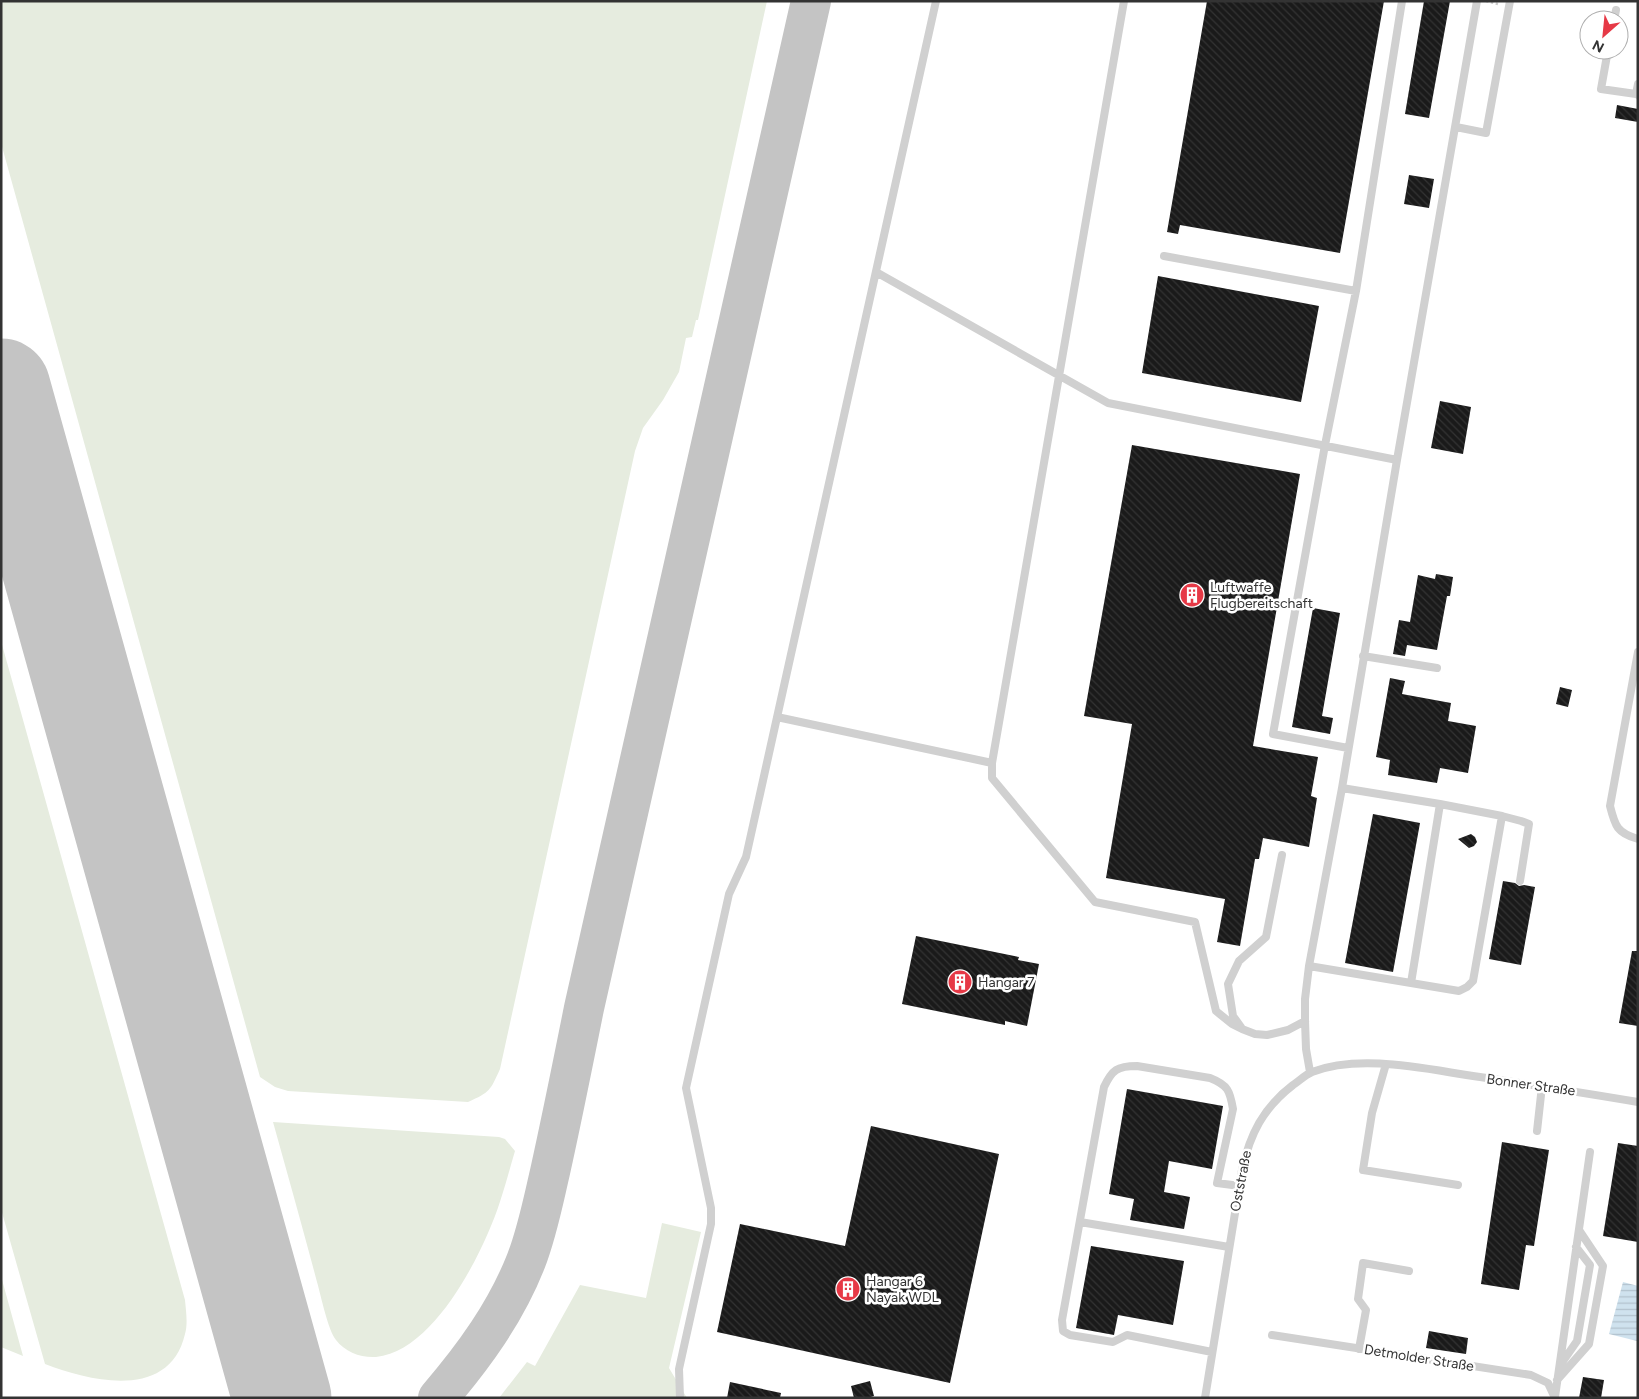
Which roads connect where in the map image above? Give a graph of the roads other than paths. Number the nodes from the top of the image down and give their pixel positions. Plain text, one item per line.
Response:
1 (936, 1) edge
2 (1124, 1) edge
3 (1402, 1) edge
4 (1477, 1) edge
5 (1510, 1) edge
6 (1606, 60) edge
7 (1638, 84) edge
8 (1637, 94) edge
9 (1456, 127) junction
10 (1164, 256) dead end
11 (876, 272) junction
12 (1356, 291) junction
13 (1059, 377) junction
14 (1325, 446) junction
15 (1397, 460) junction
16 (1638, 652) edge
17 (1363, 656) junction
18 (1437, 668) dead end
19 (777, 717) junction
20 (1348, 748) junction
21 (992, 763) junction
22 (1342, 788) junction
23 (1440, 804) junction
24 (1502, 816) junction
25 (1638, 838) edge
26 (1282, 855) dead end
27 (1520, 881) dead end
28 (1309, 966) junction
29 (1411, 983) junction
30 (1305, 1021) junction
31 (1242, 1029) junction
32 (1386, 1064) junction
33 (1424, 1069) joint
34 (1310, 1072) junction
35 (1542, 1086) junction
36 (1638, 1102) edge
37 (1537, 1131) dead end
38 (1590, 1152) dead end
39 (1458, 1185) dead end
40 (1240, 1186) junction
41 (1080, 1222) junction
42 (1578, 1230) junction
43 (1229, 1247) junction
44 (1576, 1247) junction
45 (1409, 1271) dead end
46 (1272, 1335) dead end
47 (1360, 1349) junction
48 (1212, 1352) junction
49 (1559, 1366) junction
50 (1557, 1380) junction
51 (1555, 1397) edge
52 (680, 1398) edge
53 (1205, 1398) edge

1 - 11 lane
2 - 13 lane
3 - 12 lane
4 - 9 lane
5 - 9 lane
6 - 8 lane
7 - 8 lane
9 - 15 lane
10 - 12 lane
11 - 13 lane
11 - 19 lane
12 - 14 lane
13 - 14 lane
13 - 21 lane
14 - 15 lane
14 - 20 lane
15 - 17 lane
16 - 25 lane
17 - 18 lane
17 - 20 lane
19 - 21 lane
19 - 52 lane
20 - 22 lane
21 - 31 lane
22 - 23 lane
22 - 28 lane
23 - 24 lane
23 - 29 lane
24 - 27 lane
24 - 29 lane
26 - 31 lane
28 - 29 lane
28 - 30 lane
30 - 31 lane
30 - 34 lane
32 - 33 lane, Oststraße
32 - 34 lane, Oststraße
32 - 39 lane
33 - 35 lane, Bonner Straße
34 - 40 lane, Oststraße
35 - 36 lane, Bonner Straße
35 - 37 lane
38 - 42 lane
40 - 41 lane
40 - 43 lane, Oststraße
41 - 43 lane
41 - 48 lane
42 - 44 lane
42 - 50 lane
43 - 48 lane, Oststraße
44 - 49 lane
44 - 49 lane
45 - 47 lane
46 - 47 lane, Detmolder Straße
47 - 51 lane, Detmolder Straße
48 - 53 lane, Oststraße
49 - 50 lane
50 - 51 lane

